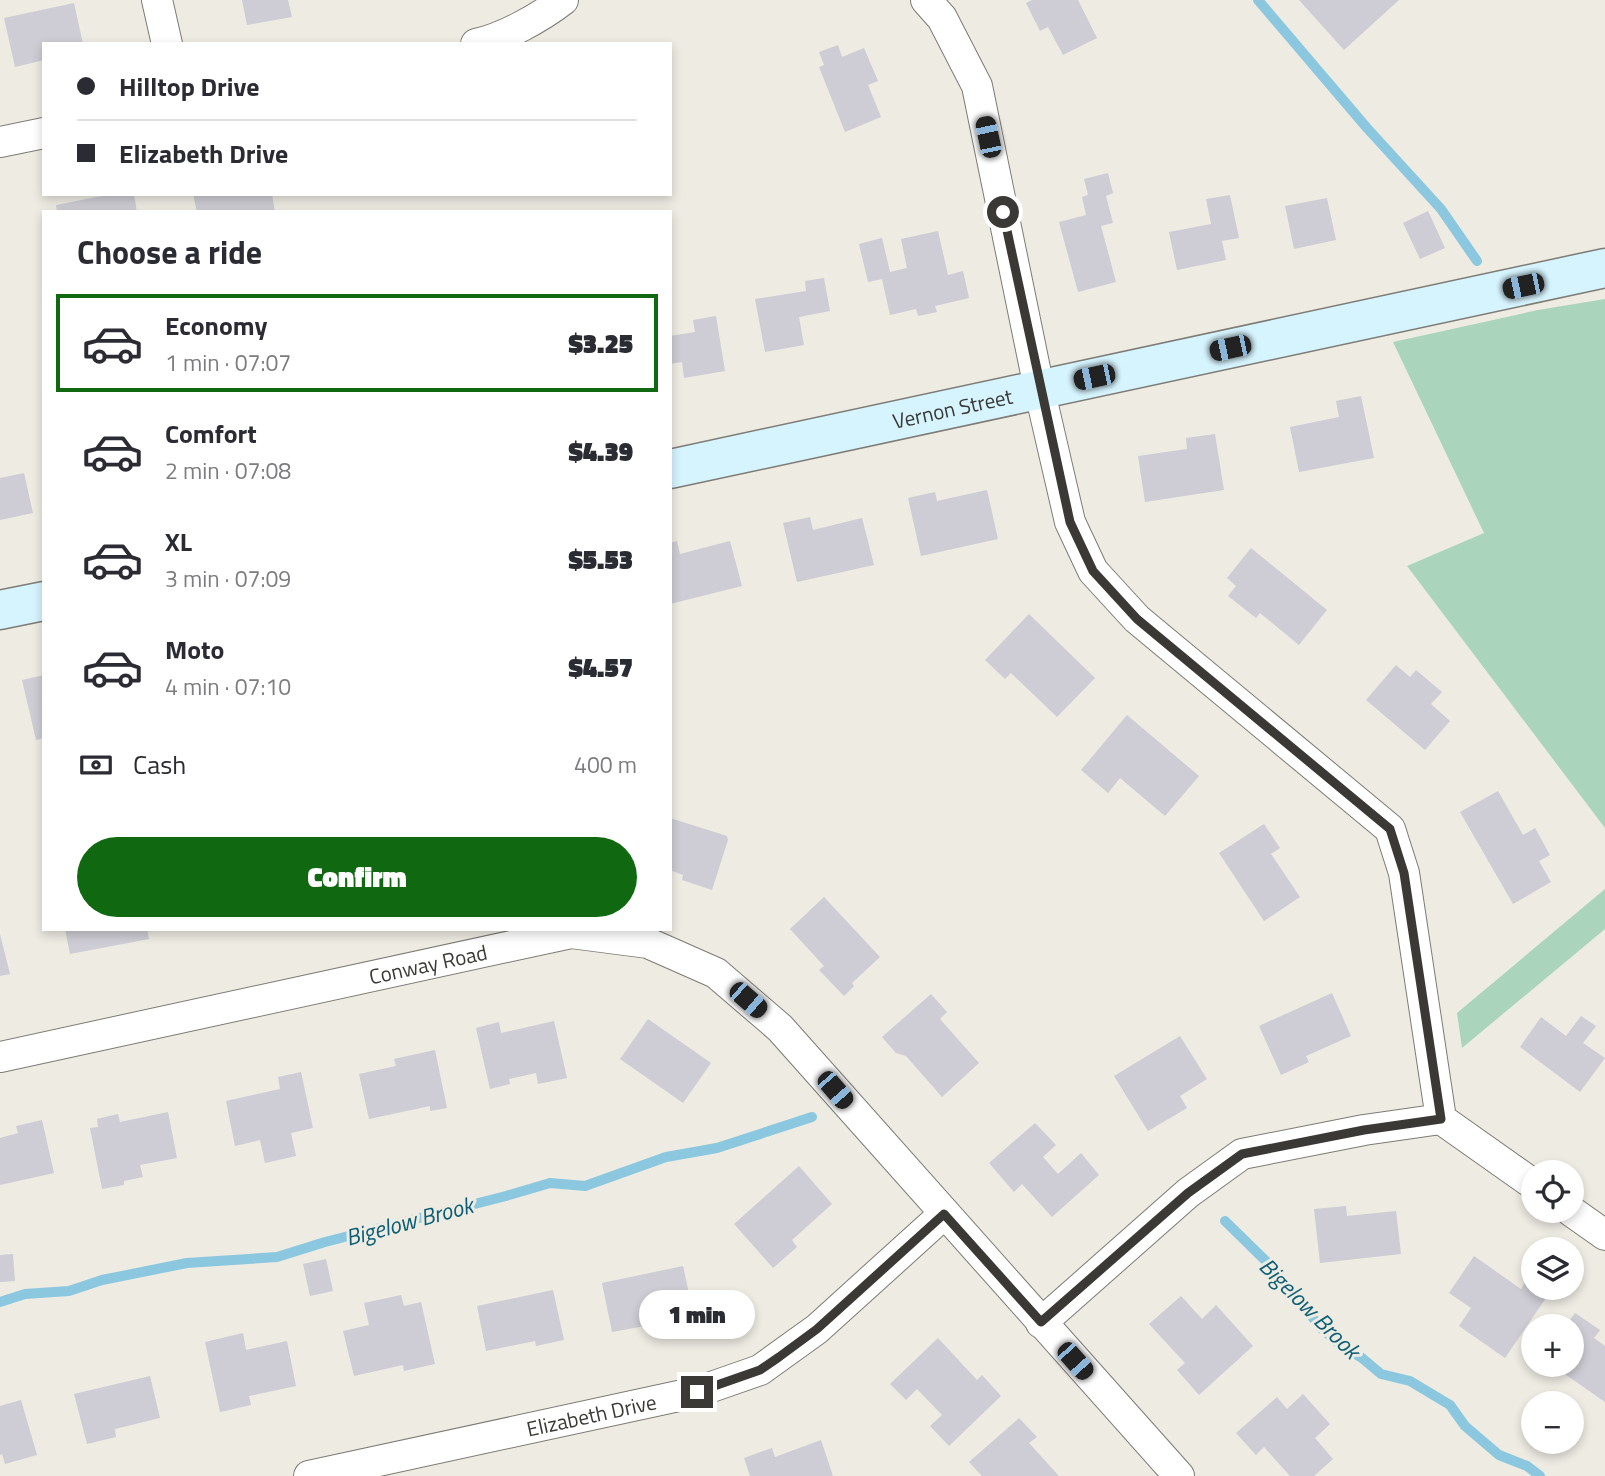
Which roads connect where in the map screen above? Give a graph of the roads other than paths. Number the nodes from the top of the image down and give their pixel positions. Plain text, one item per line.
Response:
1 (157, 0) edge
2 (563, 0) edge
3 (926, 0) edge
4 (167, 42) edge
5 (484, 42) edge
6 (42, 133) edge
7 (0, 142) edge
8 (1605, 268) edge
9 (1039, 388) junction
10 (672, 469) edge
11 (42, 601) edge
12 (0, 610) edge
13 (0, 1057) edge
14 (1441, 1119) junction
15 (1521, 1176) edge
16 (944, 1214) junction
17 (1584, 1220) edge
18 (1605, 1235) edge
19 (1041, 1322) junction
20 (309, 1476) edge
21 (1179, 1476) edge

1 - 4 street
2 - 5 street
3 - 9 street
6 - 7 street
8 - 9 street, Vernon Street
9 - 10 street, Vernon Street
9 - 14 street
11 - 12 street
13 - 16 street, Conway Road
14 - 15 street
14 - 19 street
16 - 19 street, Conway Road
16 - 20 street, Elizabeth Drive
17 - 18 street
19 - 21 street, Conway Road

